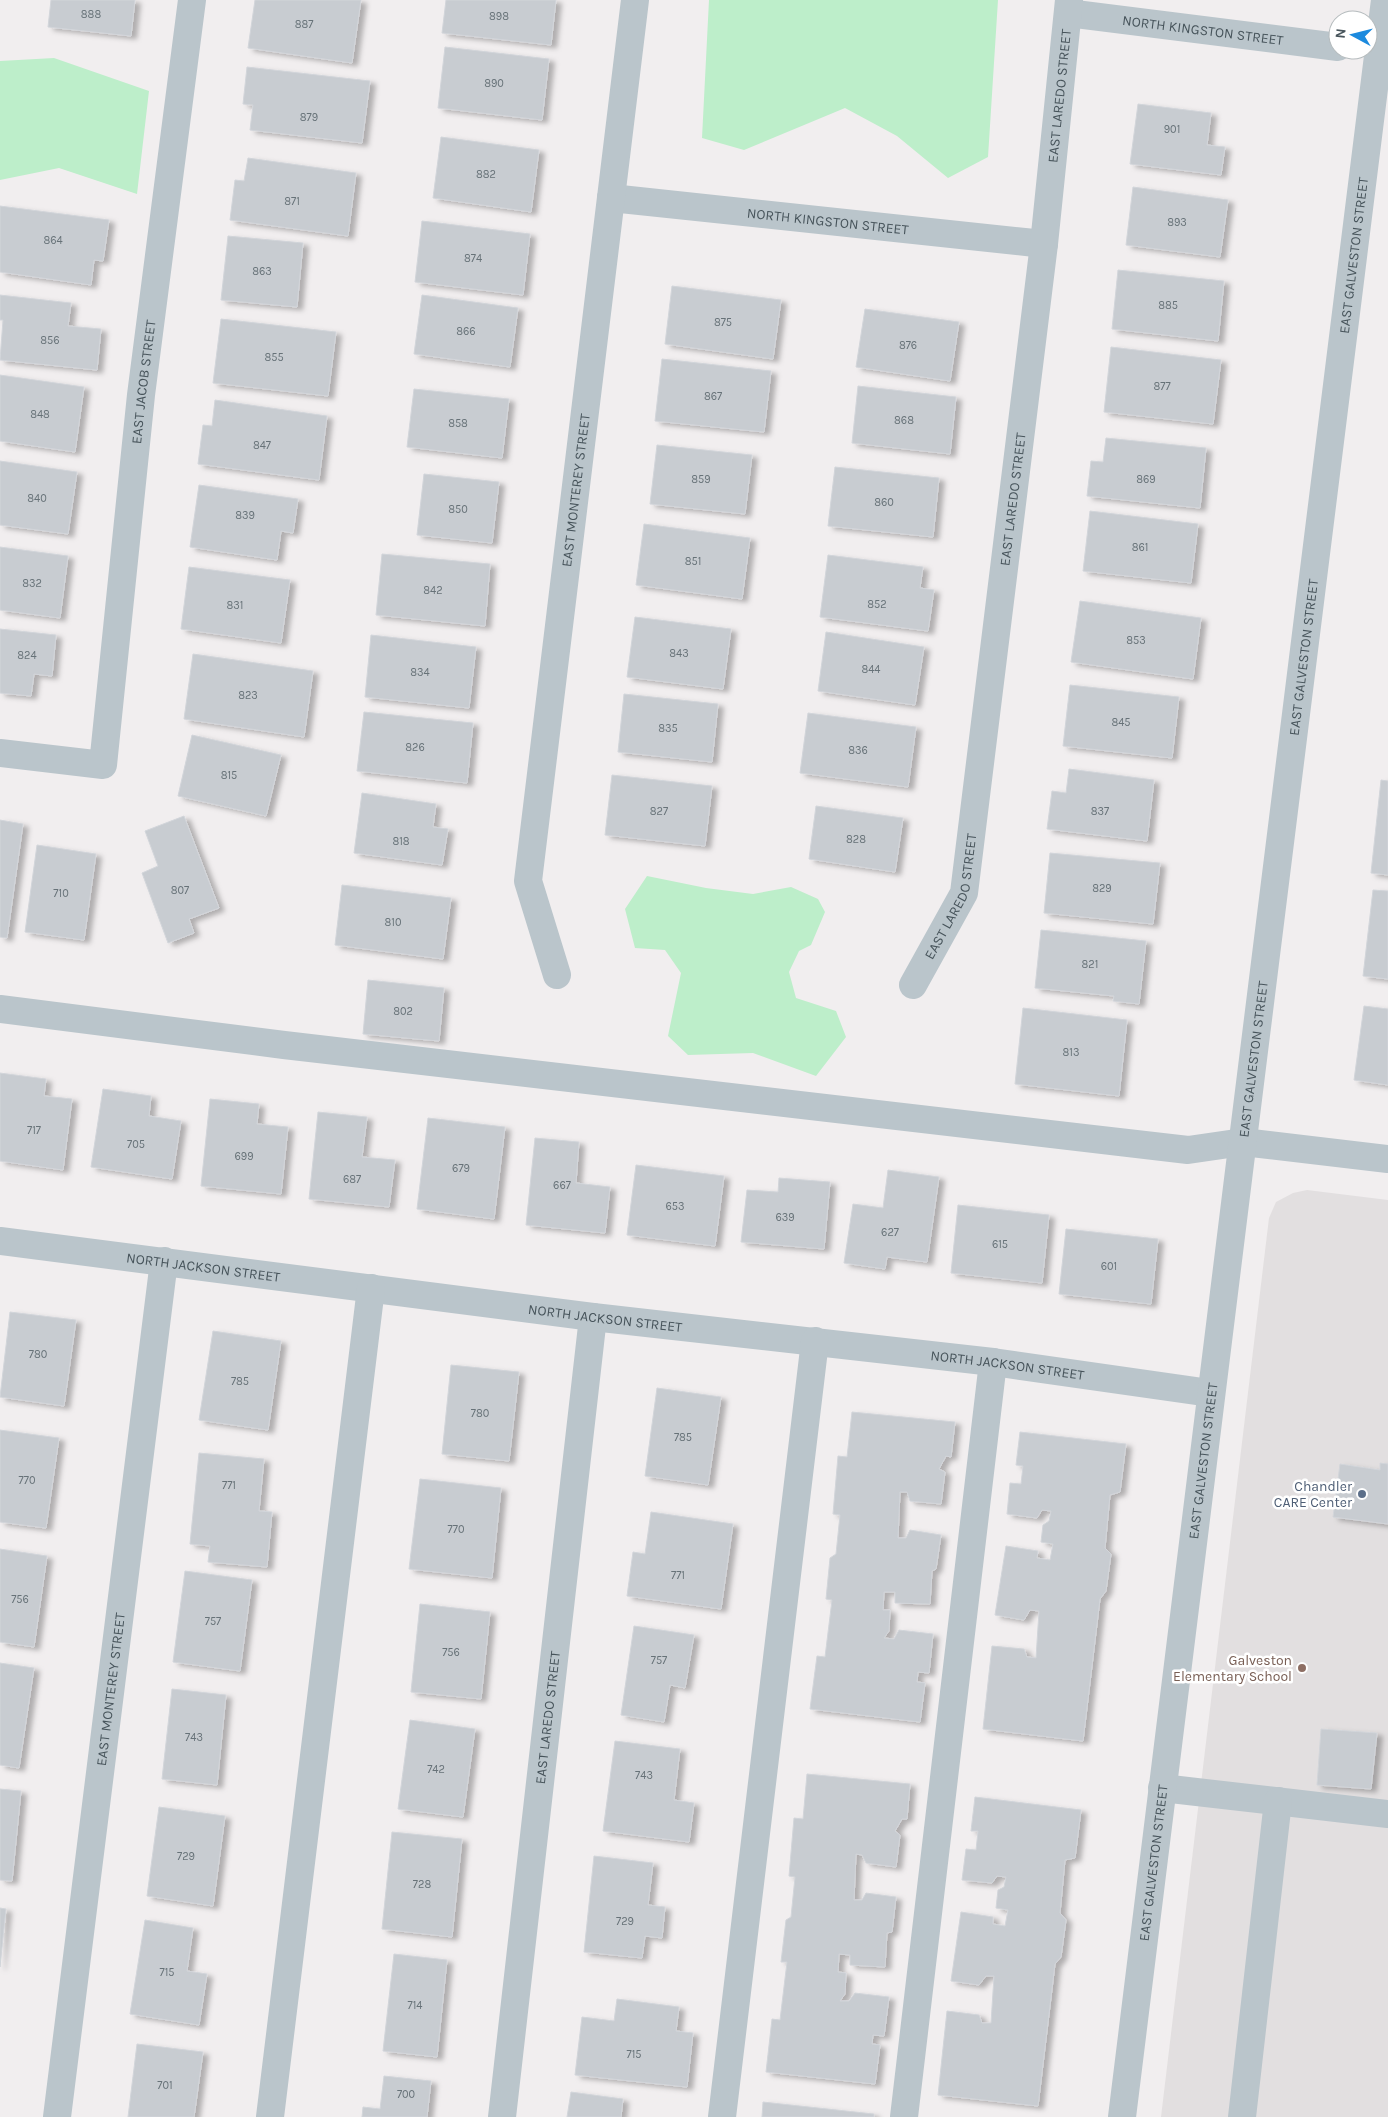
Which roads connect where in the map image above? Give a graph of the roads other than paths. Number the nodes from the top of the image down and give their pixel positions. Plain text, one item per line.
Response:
1 (192, 0) edge
2 (635, 0) edge
3 (1384, 0) edge
4 (1069, 6) edge
5 (1378, 39) edge
6 (1328, 45) edge
7 (1375, 60) edge
8 (611, 198) junction
9 (1044, 244) junction
10 (0, 753) edge
11 (557, 975) dead end
12 (913, 985) dead end
13 (0, 1009) edge
14 (1243, 1142) junction
15 (1388, 1159) edge
16 (0, 1241) edge
17 (164, 1261) junction
18 (372, 1288) junction
19 (593, 1317) junction
20 (815, 1341) junction
21 (993, 1362) junction
22 (1210, 1393) junction
23 (1162, 1788) junction
24 (1278, 1801) junction
25 (1376, 1812) edge
26 (57, 2117) edge
27 (270, 2117) edge
28 (502, 2117) edge
29 (722, 2117) edge
30 (904, 2117) edge
31 (1122, 2117) edge
32 (1242, 2117) edge

1 - 10 street, EAST JACOB STREET
2 - 8 street, EAST MONTEREY STREET
3 - 5 street, EAST GALVESTON STREET
4 - 6 street, NORTH KINGSTON STREET
4 - 9 street, EAST LAREDO STREET
7 - 14 street, EAST GALVESTON STREET
8 - 9 street, NORTH KINGSTON STREET
8 - 11 street, EAST MONTEREY STREET
9 - 12 street, EAST LAREDO STREET
13 - 14 street
14 - 15 street
14 - 22 street, EAST GALVESTON STREET
16 - 17 street, NORTH JACKSON STREET
17 - 18 street, NORTH JACKSON STREET
17 - 26 street, EAST MONTEREY STREET
18 - 19 street, NORTH JACKSON STREET
18 - 27 street
19 - 20 street, NORTH JACKSON STREET
19 - 28 street, EAST LAREDO STREET
20 - 21 street, NORTH JACKSON STREET
20 - 29 street
21 - 22 street, NORTH JACKSON STREET
21 - 30 street
22 - 23 street, EAST GALVESTON STREET
23 - 24 street
23 - 31 street, EAST GALVESTON STREET
24 - 25 street
24 - 32 street

